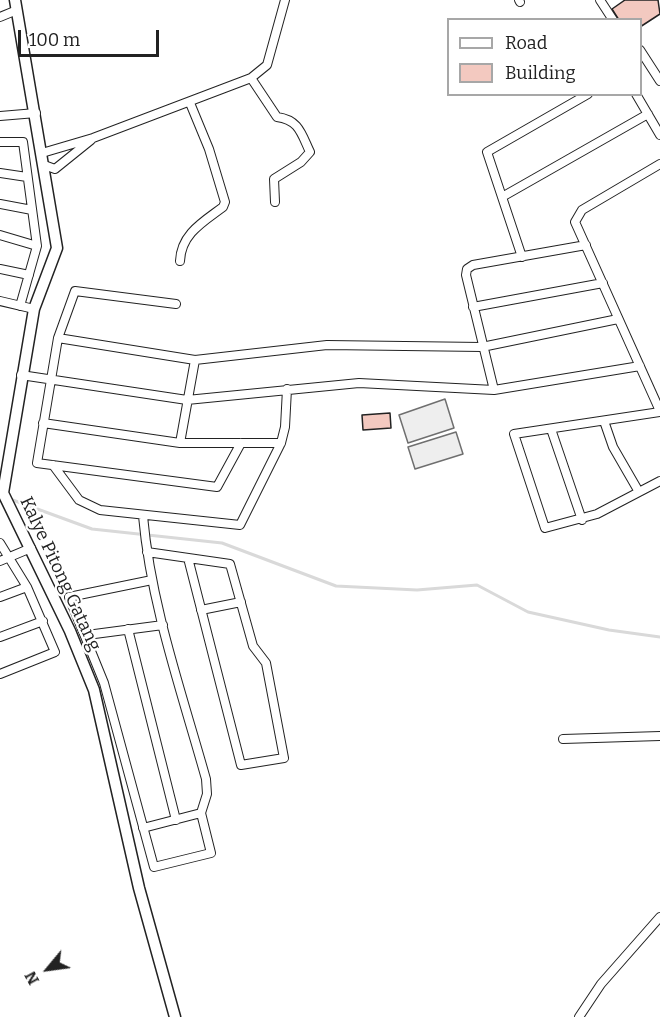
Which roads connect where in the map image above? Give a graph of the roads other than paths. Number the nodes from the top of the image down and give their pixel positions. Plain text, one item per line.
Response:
1 (285, 0) edge
2 (600, 0) edge
3 (16, 5) edge
4 (0, 17) edge
5 (612, 18) edge
6 (642, 53) edge
7 (251, 78) junction
8 (660, 81) edge
9 (585, 96) edge
10 (637, 96) edge
11 (190, 103) junction
12 (36, 113) junction
13 (648, 114) junction
14 (0, 116) edge
15 (660, 135) edge
16 (93, 138) junction
17 (0, 142) edge
18 (42, 153) junction
19 (660, 164) edge
20 (44, 165) junction
21 (0, 173) edge
22 (27, 177) junction
23 (502, 197) junction
24 (275, 201) dead end
25 (0, 204) edge
26 (32, 210) junction
27 (0, 236) edge
28 (586, 245) junction
29 (37, 246) junction
30 (522, 257) junction
31 (180, 261) dead end
32 (0, 269) edge
33 (29, 275) junction
34 (603, 283) junction
35 (0, 301) edge
36 (176, 304) dead end
37 (20, 306) junction
38 (473, 308) junction
39 (34, 309) junction
40 (618, 319) junction
41 (58, 338) junction
42 (482, 347) junction
43 (195, 360) junction
44 (640, 366) junction
45 (21, 375) junction
46 (50, 379) junction
47 (287, 389) junction
48 (494, 390) junction
49 (187, 400) junction
50 (660, 412) edge
51 (604, 421) junction
52 (43, 423) junction
53 (551, 429) junction
54 (180, 443) junction
55 (241, 443) junction
56 (281, 443) junction
57 (53, 465) junction
58 (660, 481) edge
59 (639, 492) junction
60 (143, 516) junction
61 (582, 520) junction
62 (0, 543) edge
63 (31, 548) junction
64 (147, 552) junction
65 (9, 557) junction
66 (188, 558) junction
67 (0, 561) edge
68 (152, 580) junction
69 (27, 587) junction
70 (0, 597) edge
71 (241, 602) junction
72 (201, 610) junction
73 (43, 621) junction
74 (163, 625) junction
75 (128, 629) junction
76 (87, 635) junction
77 (0, 637) edge
78 (0, 674) edge
79 (660, 736) edge
80 (563, 739) dead end
81 (201, 813) junction
82 (176, 820) junction
83 (143, 828) junction
84 (660, 917) edge
85 (175, 1017) edge
86 (579, 1017) edge

1 - 7 street
2 - 5 street
3 - 4 street
3 - 12 street, Kalye Pitong Gatang
6 - 8 street
7 - 11 street
7 - 24 street
9 - 23 street
10 - 13 street
11 - 16 street
11 - 31 street
12 - 14 street
12 - 18 street, Kalye Pitong Gatang
13 - 15 street
13 - 23 street
16 - 18 street
16 - 20 street
17 - 22 street
18 - 20 street, Kalye Pitong Gatang
19 - 28 street
20 - 39 street, Kalye Pitong Gatang
21 - 22 street
22 - 26 street
23 - 30 street
25 - 26 street
26 - 29 street
27 - 29 street
28 - 30 street
28 - 34 street
29 - 33 street
30 - 38 street
32 - 33 street
33 - 37 street
34 - 38 street
34 - 40 street
35 - 37 street
36 - 41 street
37 - 39 street
38 - 42 street
39 - 45 street, Kalye Pitong Gatang
40 - 42 street
40 - 44 street
41 - 43 street
41 - 46 street
42 - 43 street
42 - 48 street
43 - 49 street
44 - 48 street
44 - 50 street
45 - 46 street
45 - 63 street, Kalye Pitong Gatang
46 - 49 street
46 - 52 street
47 - 48 street
47 - 49 street
47 - 56 street
49 - 54 street
50 - 51 street
51 - 53 street
51 - 59 street
52 - 54 street
52 - 57 street
53 - 61 street
53 - 61 street
54 - 55 street
55 - 56 street
55 - 57 street
56 - 60 street
57 - 60 street
58 - 59 street
59 - 61 street
60 - 64 street
62 - 65 street
63 - 65 street
63 - 85 street, Kalye Pitong Gatang
64 - 66 street
64 - 68 street
65 - 67 street
65 - 69 street
66 - 71 street
66 - 72 street
68 - 74 street
68 - 76 street
69 - 70 street
69 - 73 street
71 - 72 street
71 - 72 street
73 - 77 street
73 - 78 street
74 - 75 street
74 - 81 street
75 - 76 street
75 - 82 street
76 - 83 street
79 - 80 street
81 - 82 street
81 - 83 street
82 - 83 street
84 - 86 street

